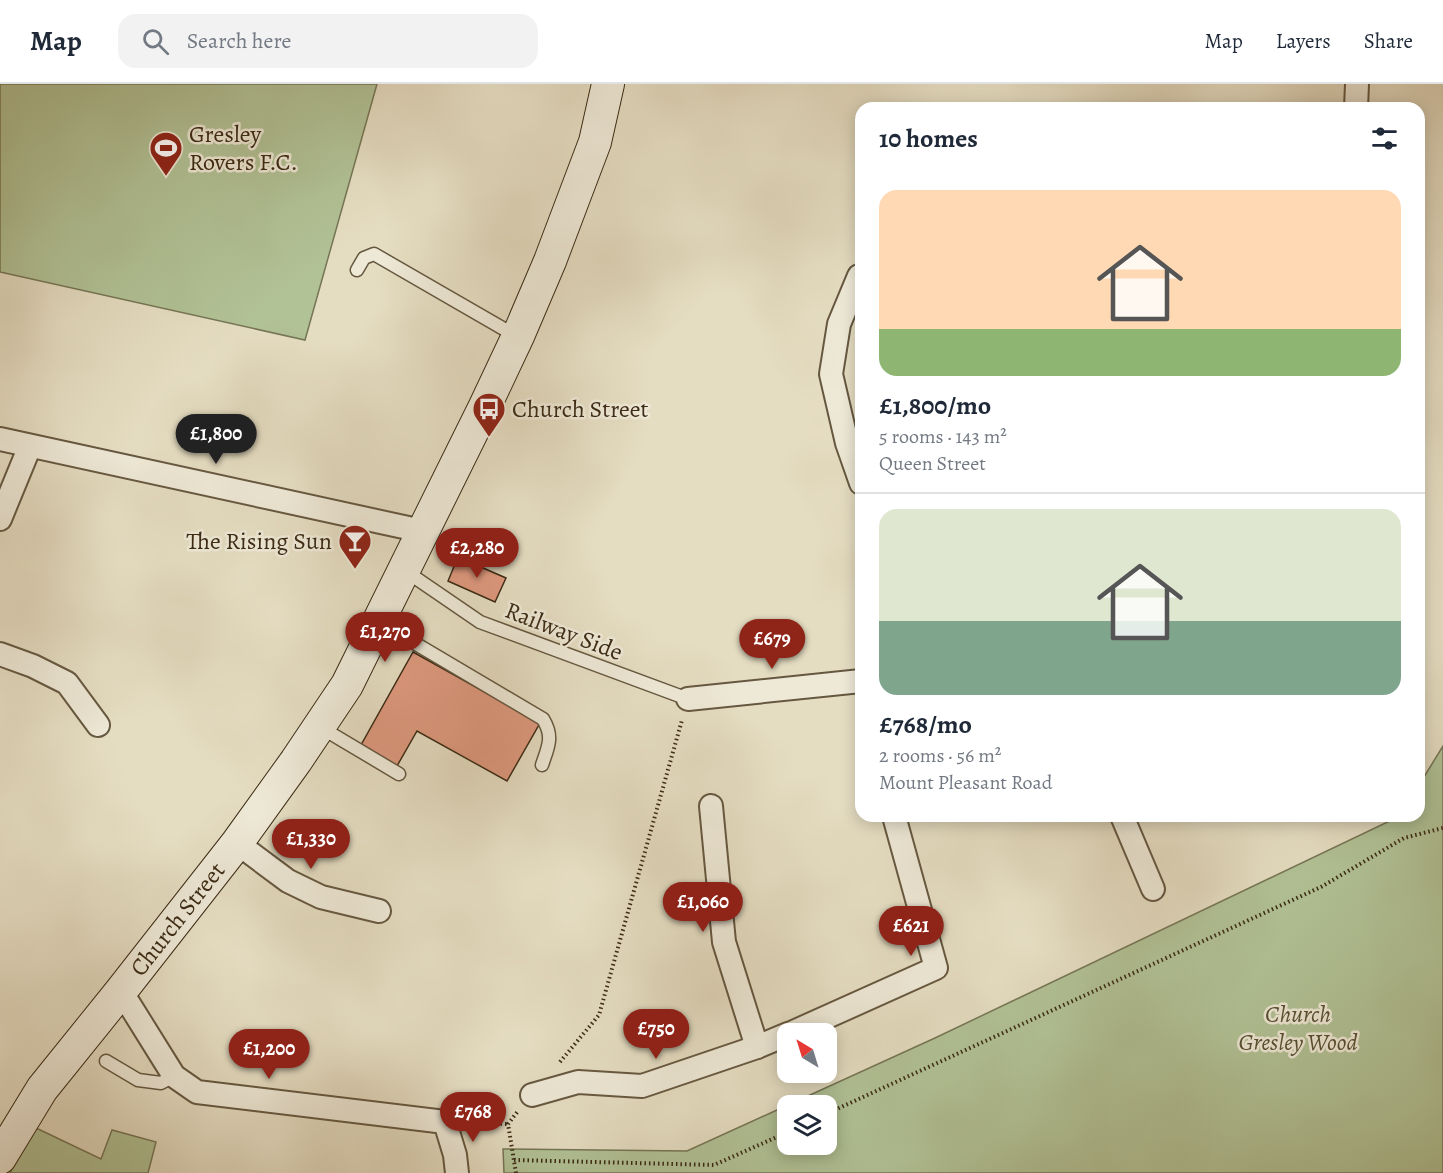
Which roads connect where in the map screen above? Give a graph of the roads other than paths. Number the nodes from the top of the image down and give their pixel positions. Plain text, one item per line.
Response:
1 (608, 84) edge
2 (1357, 84) edge
3 (1356, 102) edge
4 (357, 270) dead end
5 (855, 286) edge
6 (518, 336) junction
7 (0, 439) edge
8 (30, 446) junction
9 (855, 466) edge
10 (0, 519) edge
11 (422, 531) junction
12 (403, 570) junction
13 (378, 621) junction
14 (0, 654) edge
15 (855, 682) edge
16 (688, 699) joint
17 (98, 725) dead end
18 (319, 727) junction
19 (542, 765) dead end
20 (399, 774) dead end
21 (711, 806) dead end
22 (896, 822) edge
23 (1125, 822) edge
24 (237, 843) junction
25 (1153, 889) dead end
26 (379, 911) dead end
27 (121, 991) junction
28 (813, 1023) edge
29 (777, 1039) edge
30 (758, 1047) junction
31 (106, 1061) dead end
32 (174, 1076) junction
33 (532, 1095) road end
34 (0, 1158) edge
35 (457, 1173) edge

1 - 6 street, Church Street
2 - 3 street
4 - 6 lane
5 - 9 street
6 - 11 street, Church Street
7 - 8 street
8 - 10 street
8 - 11 street
11 - 12 street, Church Street
12 - 13 street, Church Street
12 - 16 lane, Railway Side
13 - 18 street, Church Street
13 - 19 lane
14 - 17 street
15 - 16 street
18 - 20 lane
18 - 24 street, Church Street
21 - 30 street
22 - 28 street
23 - 25 street
24 - 26 street
24 - 27 street, Church Street
27 - 32 street
27 - 34 street, Church Street
29 - 30 street
30 - 33 street
31 - 32 lane
32 - 35 street

